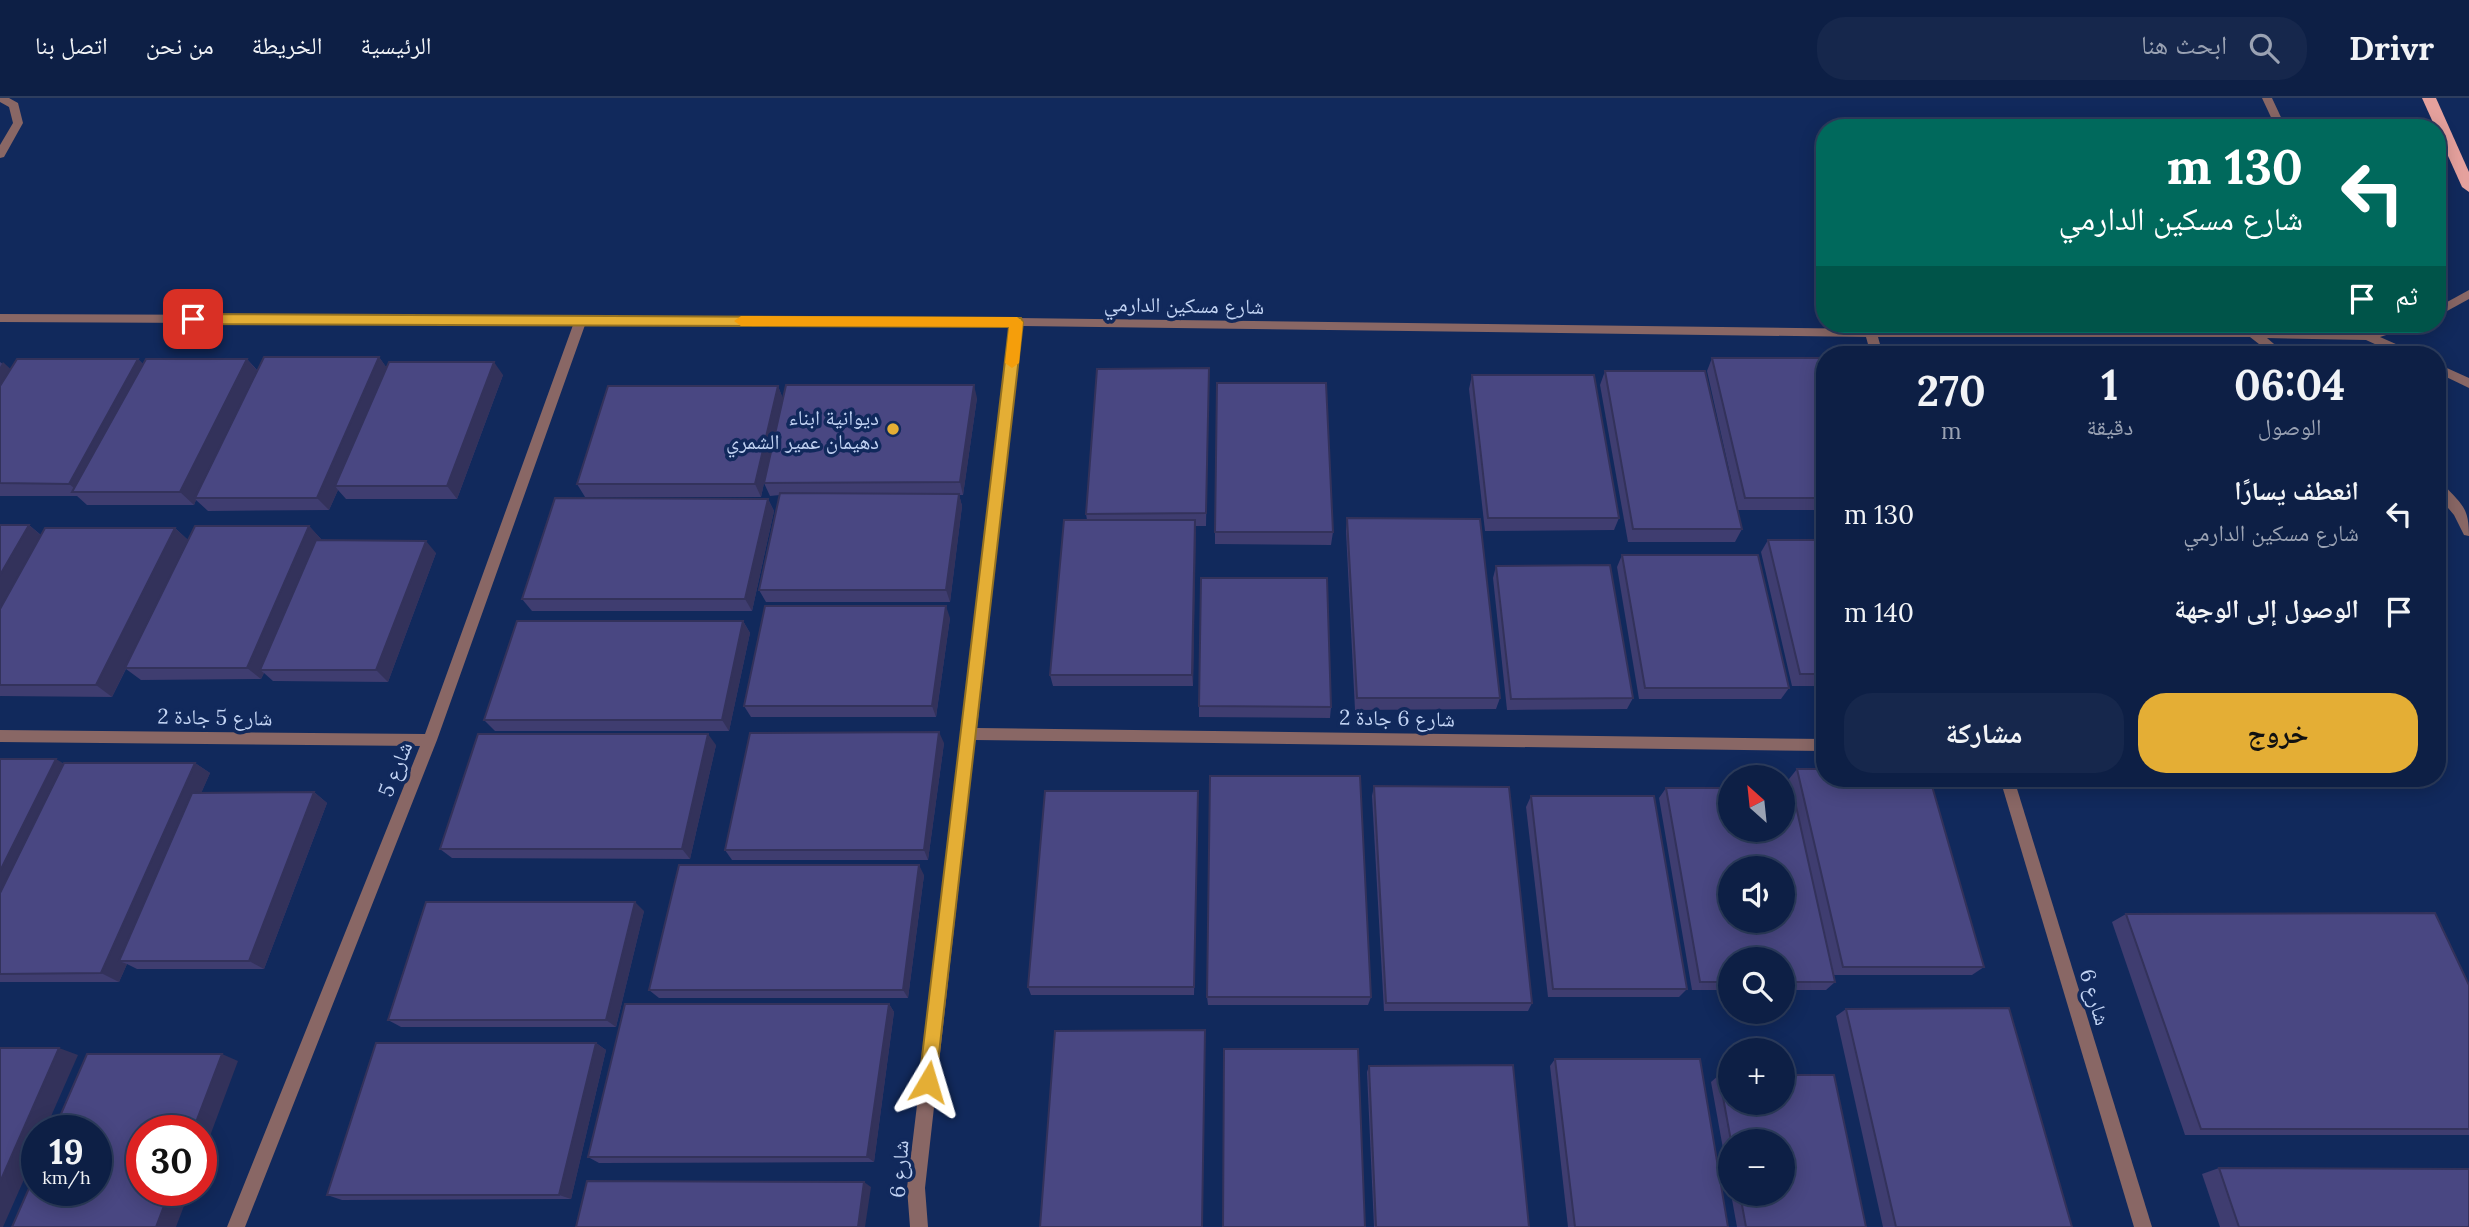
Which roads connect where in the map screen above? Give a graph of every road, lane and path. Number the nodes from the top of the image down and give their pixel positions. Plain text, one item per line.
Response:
1 (0, 98) edge
2 (2267, 98) edge
3 (2429, 98) edge
4 (2277, 119) edge
5 (2438, 119) edge
6 (13, 135) junction
7 (2446, 136) edge
8 (0, 143) edge
9 (0, 154) edge
10 (2469, 187) edge
11 (2469, 294) edge
12 (2446, 307) edge
13 (0, 318) edge
14 (580, 321) junction
15 (1017, 322) junction
16 (1816, 332) edge
17 (1871, 333) joint
18 (2253, 333) junction
19 (2377, 333) edge
20 (2367, 336) junction
21 (1875, 346) edge
22 (2270, 346) edge
23 (2390, 346) edge
24 (2446, 372) edge
25 (2469, 383) edge
26 (2446, 497) edge
27 (2469, 531) edge
28 (968, 734) junction
29 (0, 736) edge
30 (429, 740) junction
31 (1816, 745) edge
32 (2009, 787) edge
33 (236, 1227) edge
34 (919, 1227) edge
35 (2143, 1227) edge

1 - 6 street
2 - 4 street
3 - 5 main road
6 - 8 street
6 - 9 street
7 - 10 main road
11 - 12 street
13 - 14 street, شارع مسكين الدارمي
14 - 15 street, شارع مسكين الدارمي
14 - 30 street, شارع 5
15 - 16 street, شارع مسكين الدارمي
15 - 28 street, شارع 6
17 - 18 street, شارع مسكين الدارمي
17 - 21 street
18 - 20 street, شارع مسكين الدارمي
18 - 22 street
19 - 20 street, شارع مسكين الدارمي
20 - 23 street, شارع مسكين الدارمي
24 - 25 street
26 - 27 street
28 - 31 street, شارع 6 جادة 2
28 - 34 street, شارع 6
29 - 30 street, شارع 5 جادة 2
30 - 33 street, شارع 5
32 - 35 street, شارع 6

